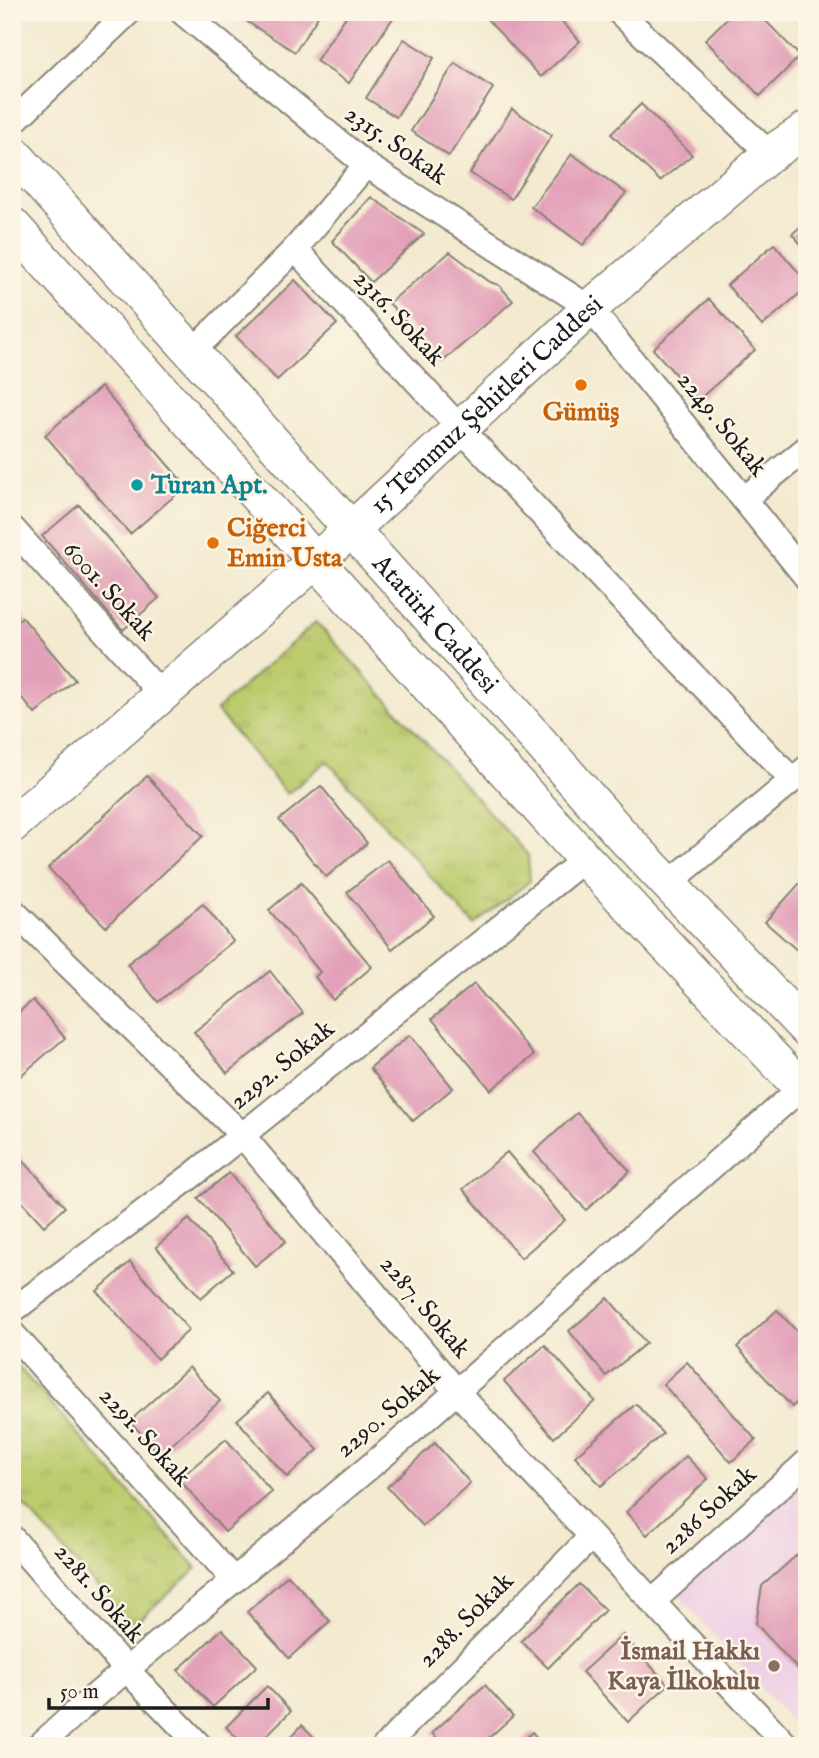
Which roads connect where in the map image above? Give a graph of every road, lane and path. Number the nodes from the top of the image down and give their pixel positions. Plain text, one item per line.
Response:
1 (130, 12) edge
2 (182, 12) edge
3 (620, 12) edge
4 (12, 123) edge
5 (807, 130) edge
6 (12, 152) edge
7 (770, 154) junction
8 (366, 166) junction
9 (12, 225) edge
10 (295, 248) junction
11 (590, 308) junction
12 (192, 352) junction
13 (460, 428) junction
14 (807, 448) edge
15 (744, 499) junction
16 (12, 528) edge
17 (351, 530) junction
18 (317, 559) junction
19 (807, 578) edge
20 (162, 694) junction
21 (799, 774) edge
22 (12, 825) edge
23 (585, 859) junction
24 (668, 884) junction
25 (12, 910) edge
26 (807, 1030) edge
27 (804, 1091) edge
28 (243, 1135) junction
29 (12, 1311) edge
30 (12, 1333) edge
31 (457, 1392) junction
32 (807, 1462) edge
33 (591, 1537) junction
34 (12, 1538) edge
35 (234, 1580) junction
36 (652, 1602) junction
37 (126, 1670) junction
38 (39, 1746) edge
39 (200, 1746) edge
40 (385, 1746) edge
41 (788, 1746) edge

1 - 4 street
2 - 8 street, 2315. Sokak
3 - 7 street
5 - 7 main road, 15 Temmuz Şehitleri Caddesi
6 - 12 main road, Atatürk Caddesi
7 - 11 main road, 15 Temmuz Şehitleri Caddesi
8 - 10 street
8 - 11 street, 2315. Sokak
9 - 18 main road, Atatürk Caddesi
10 - 12 street
10 - 13 street, 2316. Sokak
11 - 13 main road, 15 Temmuz Şehitleri Caddesi
11 - 15 street, 2249. Sokak
12 - 17 main road, Atatürk Caddesi
13 - 17 main road, 15 Temmuz Şehitleri Caddesi
13 - 21 street, 2316. Sokak
14 - 15 street
15 - 19 street, 2249. Sokak
16 - 20 street, 6001. Sokak
17 - 18 main road, 15 Temmuz Şehitleri Caddesi
17 - 24 main road, Atatürk Caddesi
18 - 20 main road, 15 Temmuz Şehitleri Caddesi
18 - 23 main road, Atatürk Caddesi
20 - 22 main road, 15 Temmuz Şehitleri Caddesi
21 - 24 street
23 - 27 main road, Atatürk Caddesi
23 - 28 street, 2292. Sokak
24 - 26 main road, Atatürk Caddesi
25 - 28 street, 2287. Sokak
27 - 31 street, 2290. Sokak
28 - 29 street, 2292. Sokak
28 - 31 street, 2287. Sokak
30 - 35 street, 2291. Sokak
31 - 33 street, 2287. Sokak
31 - 35 street, 2290. Sokak
32 - 36 street, 2286 Sokak
33 - 36 street, 2287. Sokak
33 - 40 street, 2288. Sokak
34 - 37 street, 2281. Sokak
35 - 37 street, 2290. Sokak
36 - 41 street, 2287. Sokak
37 - 38 street, 2290. Sokak
37 - 39 street, 2281. Sokak

